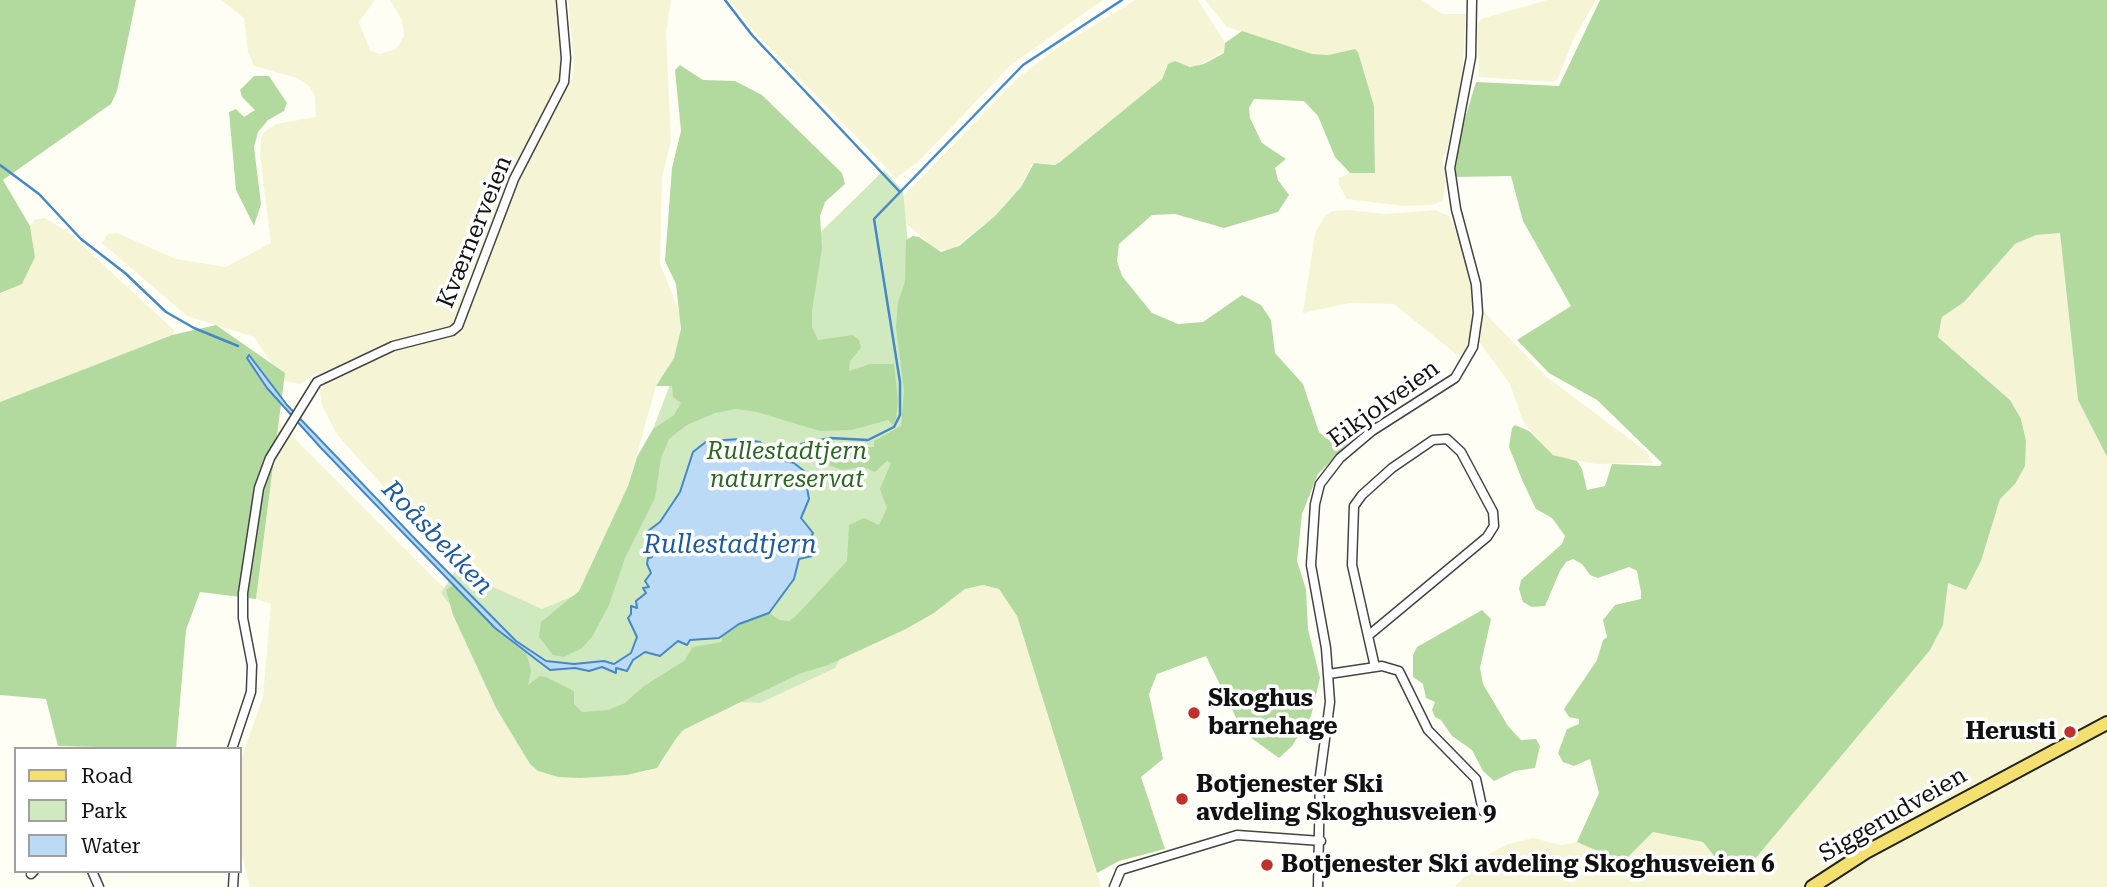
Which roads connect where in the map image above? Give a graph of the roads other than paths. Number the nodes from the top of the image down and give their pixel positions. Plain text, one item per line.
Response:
1 (561, 0) edge
2 (1472, 0) edge
3 (1369, 635) junction
4 (1375, 667) junction
5 (1329, 674) junction
6 (2107, 723) edge
7 (233, 747) edge
8 (1483, 811) dead end
9 (1321, 841) junction
10 (1114, 887) edge
11 (1318, 887) edge
12 (1812, 887) edge

1 - 7 street, Kværnerveien
2 - 5 street, Eikjolveien
3 - 3 street
3 - 4 street
4 - 5 street
4 - 8 street
5 - 9 street, Eikjolveien
6 - 12 main road, Siggerudveien
9 - 10 street
9 - 11 street, Eikjolveien

